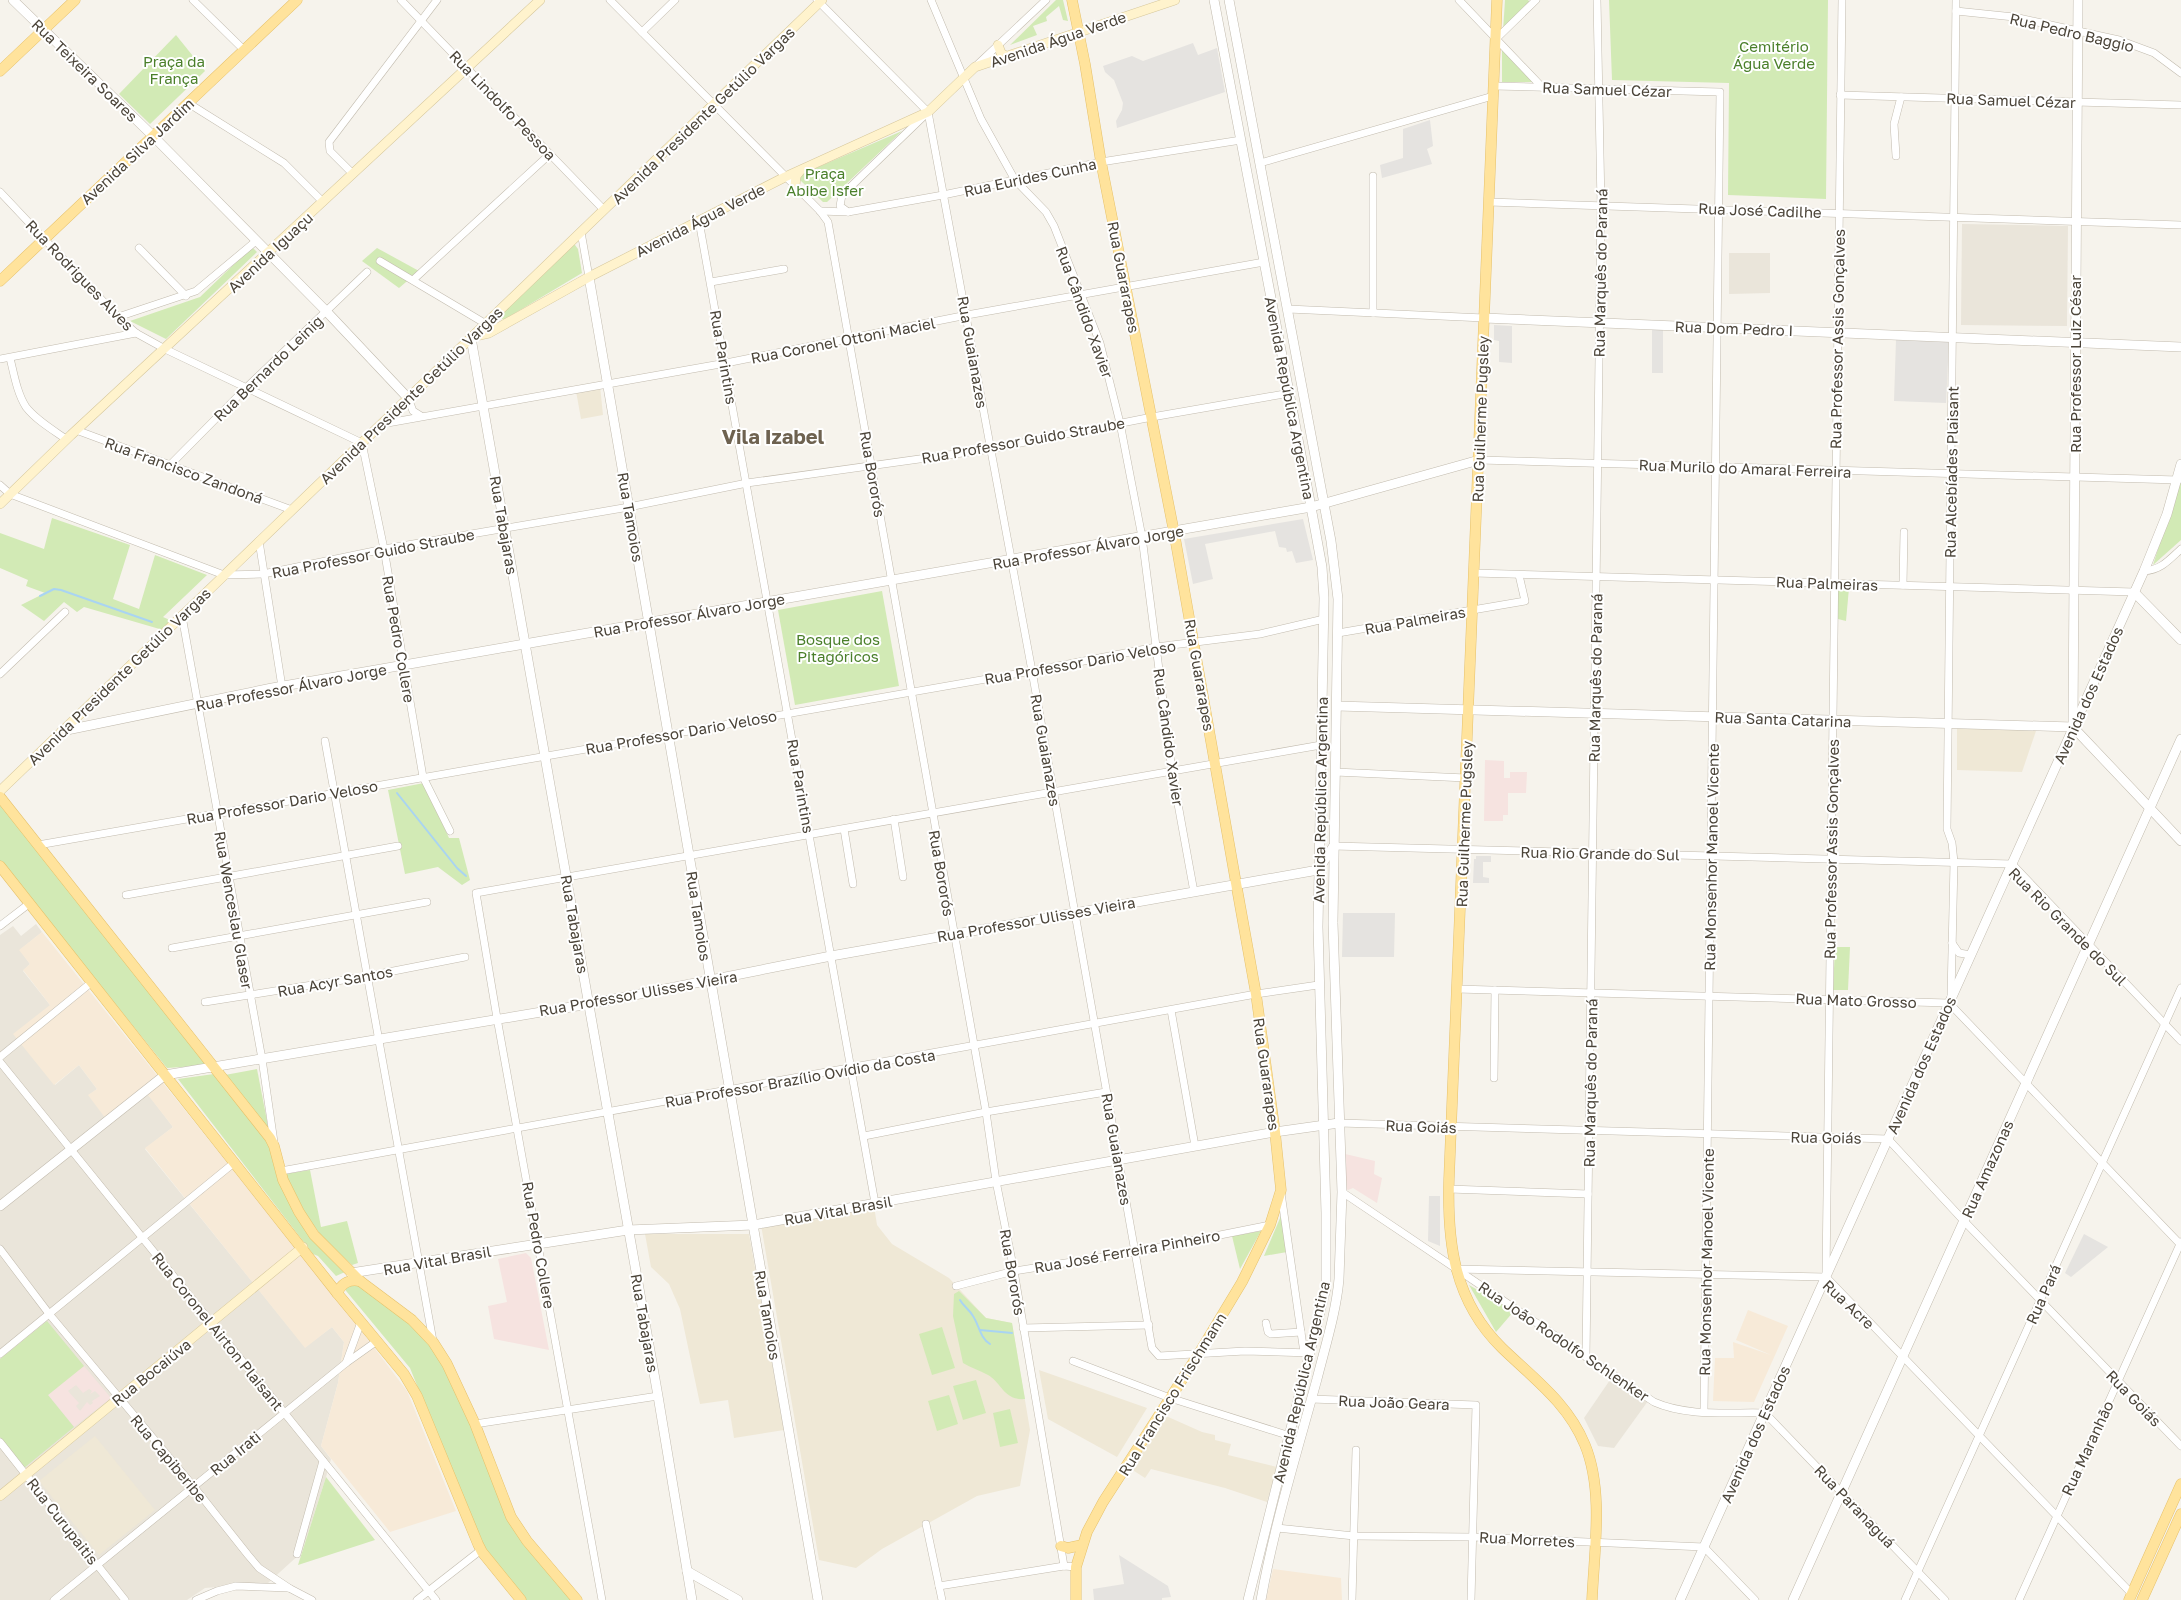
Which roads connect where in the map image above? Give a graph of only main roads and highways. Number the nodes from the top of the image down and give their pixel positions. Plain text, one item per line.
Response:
1 (74, 0) edge
2 (297, 0) edge
3 (540, 0) edge
4 (1072, 0) edge
5 (1175, 0) edge
6 (1497, 0) edge
7 (820, 1) edge
8 (1080, 32) junction
9 (998, 46) road end
10 (1007, 57) junction
11 (0, 71) edge
12 (802, 169) junction
13 (795, 186) road end
14 (0, 281) edge
15 (486, 324) junction
16 (496, 329) junction
17 (471, 338) junction
18 (0, 504) edge
19 (0, 790) edge
20 (0, 797) edge
21 (0, 866) edge
22 (1281, 1190) joint
23 (302, 1248) junction
24 (352, 1274) junction
25 (327, 1278) junction
26 (360, 1281) junction
27 (337, 1293) junction
28 (2181, 1484) edge
29 (0, 1496) edge
30 (2181, 1514) edge
31 (1082, 1545) junction
32 (1061, 1546) road end
33 (2131, 1597) edge
34 (521, 1600) edge
35 (577, 1600) edge
36 (1076, 1600) edge
37 (1592, 1600) edge
38 (2142, 1600) edge

1 - 11 main road
2 - 14 main road, Avenida Silva Jardim
3 - 18 main road, Avenida Iguaçu
4 - 8 main road, Rua Guararapes
5 - 8 main road, Avenida Água Verde
6 - 37 main road, Rua Guilherme Pugsley
7 - 15 main road, Avenida Presidente Getúlio Vargas
8 - 10 main road, Avenida Água Verde
8 - 22 main road, Rua Guararapes
9 - 10 main road
10 - 12 main road, Avenida Água Verde
12 - 13 main road
12 - 16 main road, Avenida Água Verde
15 - 16 main road
15 - 17 main road, Avenida Presidente Getúlio Vargas
16 - 17 main road, Avenida Água Verde
17 - 19 main road, Avenida Presidente Getúlio Vargas
20 - 24 main road
21 - 23 main road
22 - 31 main road, Rua Francisco Frischmann
23 - 25 main road
23 - 29 main road, Rua Bocaiúva
24 - 25 main road
24 - 26 main road
25 - 27 main road
26 - 27 main road
26 - 35 main road
27 - 34 main road
28 - 33 main road
30 - 38 main road
31 - 32 main road
31 - 36 main road, Rua Francisco Frischmann

